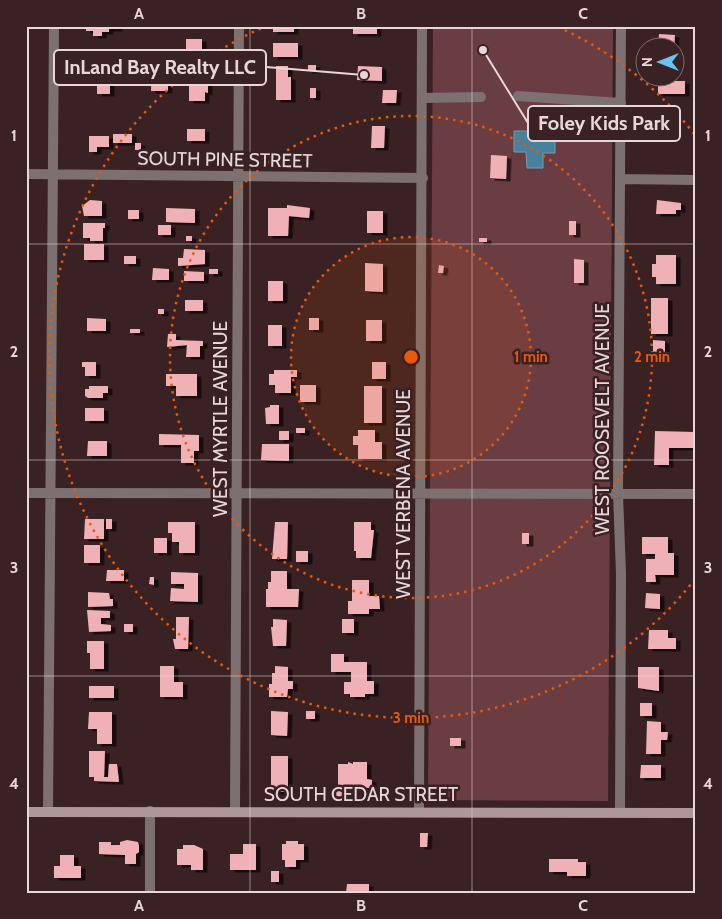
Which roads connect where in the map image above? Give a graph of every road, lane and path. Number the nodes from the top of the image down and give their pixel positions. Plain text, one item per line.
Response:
1 (54, 26) edge
2 (239, 26) edge
3 (422, 26) edge
4 (621, 26) edge
5 (518, 96) dead end
6 (481, 97) dead end
7 (423, 98) junction
8 (621, 103) junction
9 (26, 174) edge
10 (53, 174) junction
11 (238, 176) junction
12 (423, 178) junction
13 (620, 179) junction
14 (696, 180) edge
15 (26, 493) edge
16 (49, 493) junction
17 (237, 493) junction
18 (618, 493) junction
19 (421, 494) junction
20 (696, 494) edge
21 (150, 811) junction
22 (26, 812) edge
23 (48, 812) junction
24 (235, 812) junction
25 (419, 812) junction
26 (620, 812) junction
27 (696, 813) edge
28 (150, 893) edge

1 - 10 street
2 - 11 street, WEST MYRTLE AVENUE
3 - 7 street, WEST VERBENA AVENUE
4 - 8 street, WEST ROOSEVELT AVENUE
5 - 8 street
6 - 7 street
7 - 12 street, WEST VERBENA AVENUE
8 - 13 street, WEST ROOSEVELT AVENUE
9 - 10 street, SOUTH PINE STREET
10 - 11 street, SOUTH PINE STREET
10 - 16 street
11 - 12 street, SOUTH PINE STREET
11 - 17 street, WEST MYRTLE AVENUE
12 - 19 street, WEST VERBENA AVENUE
13 - 14 street
13 - 18 street, WEST ROOSEVELT AVENUE
15 - 16 street
16 - 17 street
16 - 23 street
17 - 19 street
17 - 24 street, WEST MYRTLE AVENUE
18 - 19 street
18 - 20 street
18 - 26 street, WEST ROOSEVELT AVENUE
19 - 25 street, WEST VERBENA AVENUE
21 - 23 street, SOUTH CEDAR STREET
21 - 24 street, SOUTH CEDAR STREET
21 - 28 street
22 - 23 street, SOUTH CEDAR STREET
24 - 25 street, SOUTH CEDAR STREET
25 - 26 street, SOUTH CEDAR STREET
26 - 27 street, SOUTH CEDAR STREET

